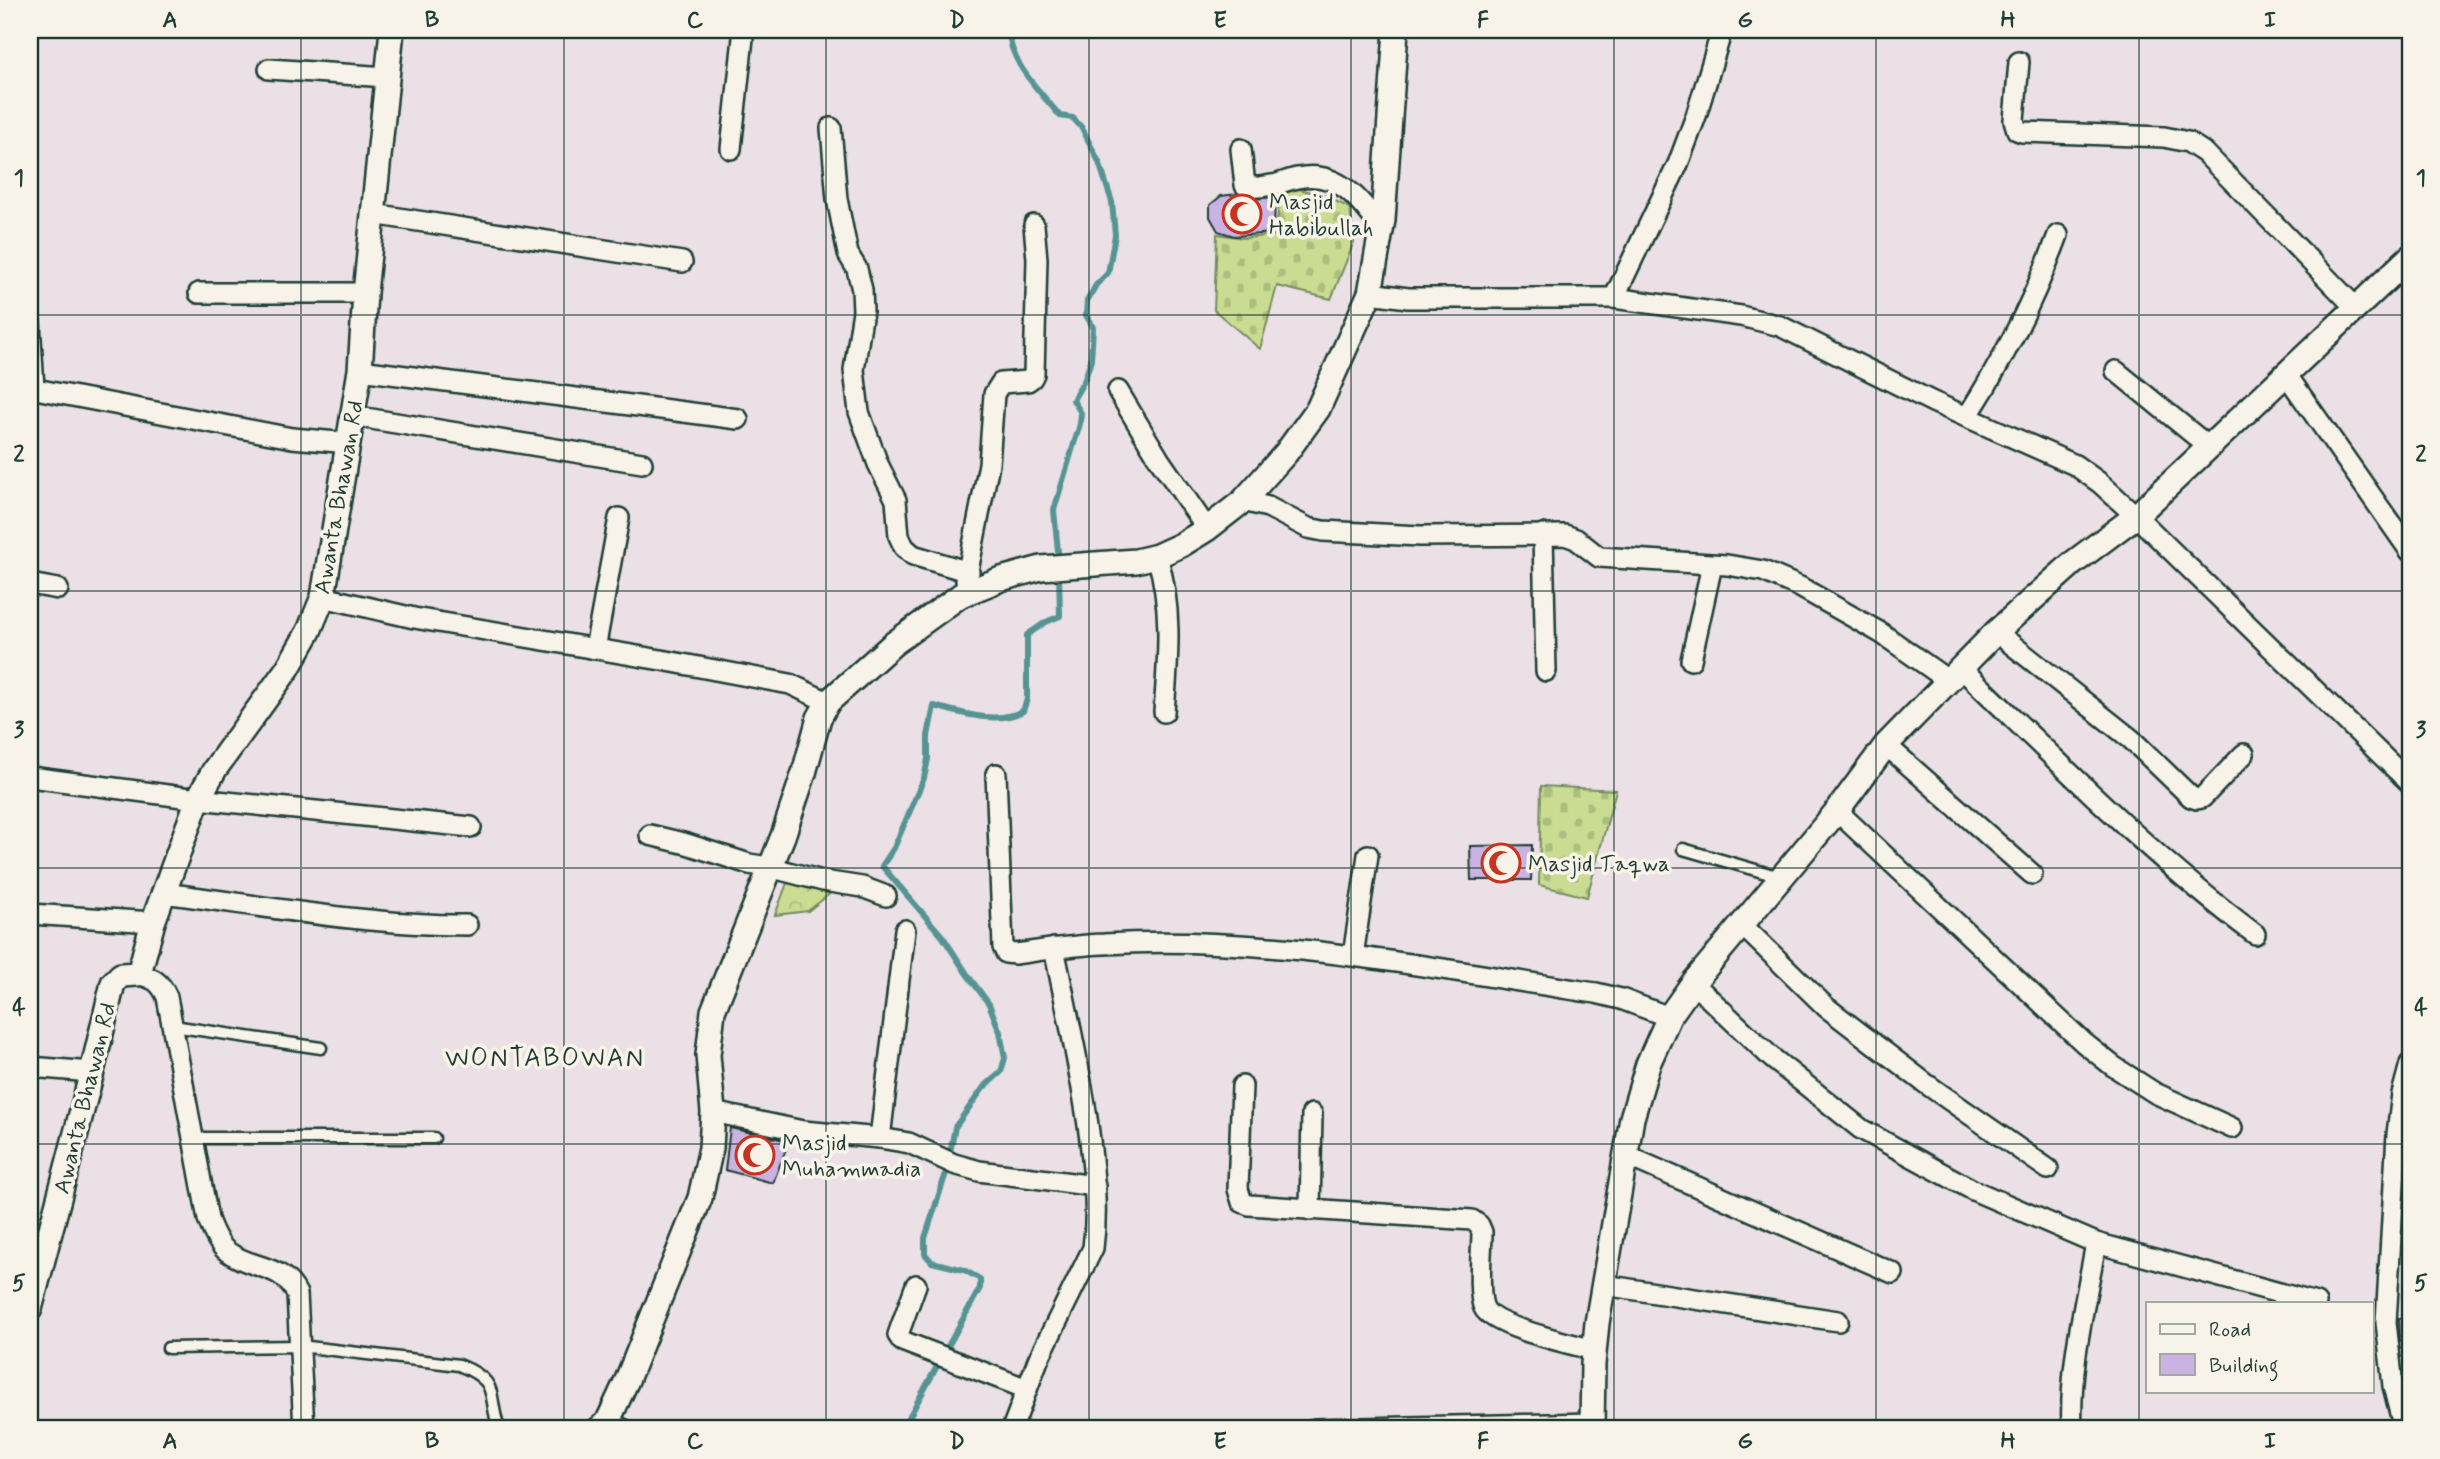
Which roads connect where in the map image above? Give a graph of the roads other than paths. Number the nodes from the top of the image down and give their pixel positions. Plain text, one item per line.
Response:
1 (392, 30) edge
2 (742, 30) edge
3 (1396, 30) edge
4 (1722, 30) edge
5 (2019, 62) dead end
6 (269, 69) dead end
7 (387, 77) junction
8 (831, 128) dead end
9 (731, 149) dead end
10 (1241, 149) dead end
11 (373, 214) junction
12 (1034, 225) dead end
13 (1381, 228) junction
14 (2058, 235) dead end
15 (2410, 257) edge
16 (682, 261) dead end
17 (198, 293) dead end
18 (365, 293) junction
19 (1370, 293) junction
20 (1614, 298) junction
21 (2356, 308) junction
22 (30, 323) edge
23 (360, 370) junction
24 (2116, 371) dead end
25 (2286, 374) junction
26 (32, 388) edge
27 (1118, 391) dead end
28 (353, 416) junction
29 (1967, 417) junction
30 (738, 419) dead end
31 (349, 443) junction
32 (2209, 447) junction
33 (642, 463) dead end
34 (1243, 500) junction
35 (2136, 516) junction
36 (619, 518) dead end
37 (1207, 529) junction
38 (1543, 534) junction
39 (2410, 551) edge
40 (1157, 556) junction
41 (1712, 565) junction
42 (969, 572) junction
43 (30, 584) edge
44 (58, 589) dead end
45 (961, 595) junction
46 (323, 597) junction
47 (1996, 632) junction
48 (595, 649) junction
49 (1691, 660) dead end
50 (1546, 671) dead end
51 (1955, 674) junction
52 (828, 702) junction
53 (1164, 712) dead end
54 (1886, 745) junction
55 (2244, 754) dead end
56 (996, 774) dead end
57 (30, 777) edge
58 (2410, 783) edge
59 (198, 799) junction
60 (1837, 811) junction
61 (471, 827) dead end
62 (650, 835) dead end
63 (1683, 849) dead end
64 (1368, 855) dead end
65 (769, 867) junction
66 (2032, 874) dead end
67 (1782, 878) junction
68 (163, 893) junction
69 (886, 896) dead end
70 (30, 914) edge
71 (153, 922) junction
72 (467, 925) dead end
73 (1742, 925) junction
74 (905, 930) dead end
75 (2255, 934) dead end
76 (1054, 948) junction
77 (1353, 956) junction
78 (137, 974) junction
79 (1693, 983) junction
80 (1670, 1017) junction
81 (173, 1026) junction
82 (321, 1048) dead end
83 (2410, 1064) edge
84 (30, 1067) edge
85 (92, 1072) junction
86 (1242, 1086) dead end
87 (713, 1112) junction
88 (1312, 1114) dead end
89 (2232, 1128) dead end
90 (193, 1138) junction
91 (433, 1138) dead end
92 (880, 1138) junction
93 (1625, 1155) junction
94 (2048, 1169) dead end
95 (1095, 1186) junction
96 (1310, 1210) junction
97 (2096, 1243) junction
98 (1893, 1273) dead end
99 (916, 1284) dead end
100 (1604, 1285) junction
101 (2312, 1302) edge
102 (30, 1310) edge
103 (2379, 1320) edge
104 (1838, 1321) dead end
105 (300, 1346) junction
106 (168, 1348) dead end
107 (1594, 1350) junction
108 (2402, 1384) edge
109 (1027, 1389) junction
110 (1592, 1426) edge
111 (609, 1427) edge
112 (304, 1429) edge
113 (499, 1429) edge
114 (1012, 1429) edge
115 (1315, 1429) edge
116 (2072, 1429) edge
117 (2404, 1429) edge

1 - 7 street, Awanta Bhawan Rd
2 - 9 street
3 - 13 street
4 - 20 street
5 - 21 street
6 - 7 street
7 - 11 street, Awanta Bhawan Rd
8 - 42 street
10 - 13 street
11 - 16 street
11 - 18 street, Awanta Bhawan Rd
12 - 42 street
13 - 19 street
14 - 29 street
15 - 21 street
17 - 18 street
18 - 23 street, Awanta Bhawan Rd
19 - 20 street
19 - 34 street
20 - 29 street
21 - 25 street
22 - 26 street
23 - 28 street, Awanta Bhawan Rd
23 - 30 street
24 - 32 street
25 - 32 street
25 - 39 street
26 - 31 street
27 - 37 street
28 - 31 street, Awanta Bhawan Rd
28 - 33 street
29 - 35 street
31 - 46 street, Awanta Bhawan Rd
32 - 35 street
34 - 37 street
34 - 38 street
35 - 47 street
35 - 58 street
36 - 48 street
37 - 40 street
38 - 41 street
38 - 50 street
40 - 45 street
40 - 53 street
41 - 49 street
41 - 51 street
42 - 45 street
43 - 44 street
45 - 52 street
46 - 48 street
46 - 59 street, Awanta Bhawan Rd
47 - 51 street
47 - 55 street
48 - 52 street
51 - 54 street
51 - 75 street
52 - 65 street
54 - 60 street
54 - 66 street
56 - 76 street
57 - 59 street
59 - 61 street
59 - 68 street, Awanta Bhawan Rd
60 - 67 street
60 - 89 street
62 - 65 street
63 - 67 lane
64 - 77 street
65 - 69 street
65 - 87 street
67 - 73 street
68 - 71 street, Awanta Bhawan Rd
68 - 72 street
70 - 71 street
71 - 78 street, Awanta Bhawan Rd
73 - 79 street
73 - 94 street
74 - 92 street
76 - 77 street
76 - 95 street
77 - 80 street
78 - 81 street
78 - 85 street, Awanta Bhawan Rd
79 - 80 street
79 - 97 street
80 - 93 street
81 - 82 lane
81 - 90 street
83 - 103 street
84 - 85 street
85 - 102 street, Awanta Bhawan Rd
86 - 96 street
87 - 92 street
87 - 111 street
88 - 96 street
90 - 91 lane
90 - 105 street
92 - 95 street
93 - 98 street
93 - 100 street
95 - 109 street
96 - 107 street
97 - 101 street
97 - 116 street
99 - 109 street
100 - 104 street
100 - 107 street
103 - 108 street
105 - 106 lane
105 - 112 street
105 - 113 lane
107 - 110 street
108 - 117 street
109 - 114 street
110 - 115 street

